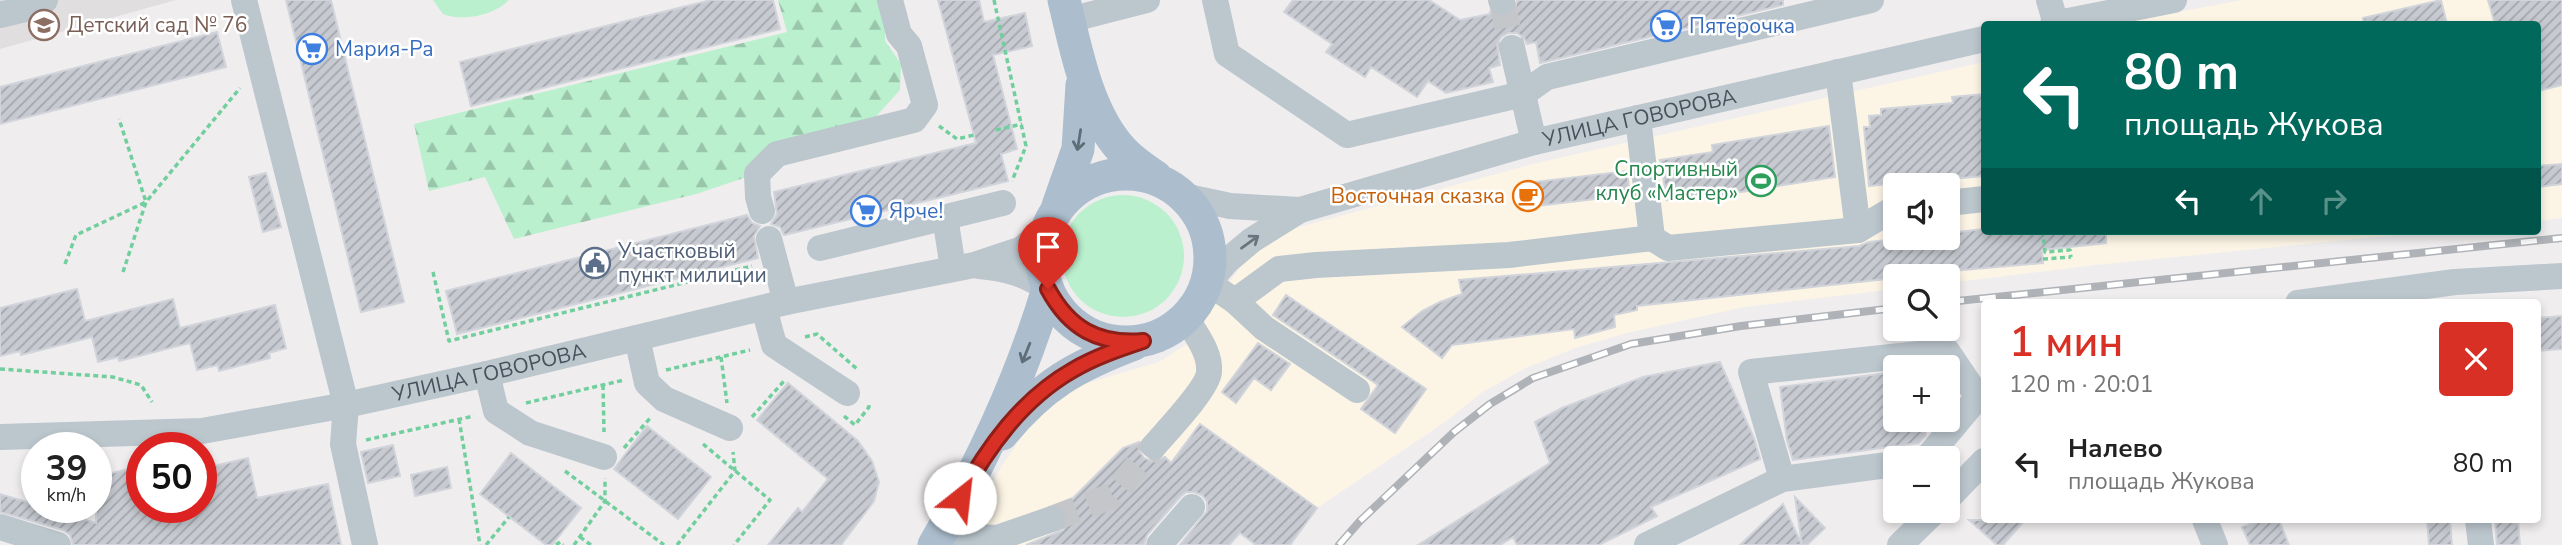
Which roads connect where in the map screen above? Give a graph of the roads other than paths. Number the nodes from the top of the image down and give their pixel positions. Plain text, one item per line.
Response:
1 (45, 0) edge
2 (244, 0) edge
3 (890, 0) edge
4 (1147, 0) edge
5 (1215, 0) edge
6 (1871, 0) edge
7 (2049, 0) edge
8 (2174, 0) edge
9 (1066, 10) edge
10 (0, 15) edge
11 (2053, 21) edge
12 (2069, 21) edge
13 (1981, 40) edge
14 (1512, 48) tunnel mouth
15 (1082, 72) junction
16 (1838, 72) junction
17 (1523, 94) junction
18 (1638, 118) junction
19 (1534, 142) junction
20 (1176, 190) junction
21 (1981, 199) edge
22 (1960, 202) edge
23 (1003, 203) road end
24 (1300, 210) junction
25 (762, 211) dead end
26 (1883, 215) edge
27 (945, 218) junction
28 (1052, 219) junction
29 (1858, 230) junction
30 (1652, 238) junction
31 (820, 248) dead end
32 (772, 250) road end
33 (963, 267) junction
34 (2562, 276) edge
35 (1048, 289) junction
36 (1222, 292) junction
37 (2456, 292) edge
38 (2355, 299) edge
39 (775, 305) junction
40 (1186, 318) junction
41 (637, 338) junction
42 (1143, 341) junction
43 (487, 374) junction
44 (1357, 390) dead end
45 (847, 393) dead end
46 (1981, 396) edge
47 (346, 405) junction
48 (731, 434) road end
49 (0, 437) edge
50 (1154, 446) tunnel mouth
51 (1937, 446) edge
52 (614, 453) road end
53 (980, 461) junction
54 (1981, 464) edge
55 (1883, 466) edge
56 (1782, 479) junction
57 (1960, 486) edge
58 (1192, 507) dead end
59 (1052, 519) tunnel mouth
60 (1922, 523) edge
61 (2206, 523) edge
62 (2478, 523) edge
63 (0, 527) edge
64 (937, 540) edge
65 (58, 545) edge
66 (365, 545) edge
67 (1158, 545) edge
68 (1647, 545) edge
69 (1900, 545) edge
70 (2215, 545) edge
71 (2481, 545) edge

1 - 10 street
2 - 47 street
3 - 25 street
4 - 9 street
5 - 17 street
6 - 17 street
7 - 11 street
8 - 12 street
9 - 15 main road
13 - 16 street, УЛИЦА ГОВОРОВА
14 - 17 street
15 - 20 main road
15 -> 28 main road
16 - 18 street, УЛИЦА ГОВОРОВА
16 - 29 street
17 - 19 street
18 - 19 street, УЛИЦА ГОВОРОВА
18 - 30 street
19 - 24 street, УЛИЦА ГОВОРОВА
20 - 24 street, УЛИЦА ГОВОРОВА
20 - 28 main road
20 - 36 main road
21 - 22 street
23 - 27 street
36 -> 24 street, УЛИЦА ГОВОРОВА
26 - 29 street
27 - 31 street
27 - 33 street
28 - 33 street
28 - 35 main road
29 - 30 street
30 - 36 street
32 - 39 street
33 - 35 street
33 - 39 street, УЛИЦА ГОВОРОВА
34 - 37 street
35 - 42 main road
35 -> 53 main road
36 - 40 main road
36 - 44 street
37 - 38 street
39 - 41 street, УЛИЦА ГОВОРОВА
39 - 45 street
40 - 42 main road
40 - 50 street
41 - 43 street, УЛИЦА ГОВОРОВА
41 - 48 street
42 - 53 main road
43 - 47 street, УЛИЦА ГОВОРОВА
43 - 52 street
46 - 51 street
46 - 56 street
47 - 49 street, УЛИЦА ГОВОРОВА
47 - 66 street
53 - 64 main road
54 - 57 street
55 - 56 street
56 - 68 street
58 - 67 street
59 - 64 street
60 - 69 street
61 - 70 street
62 - 71 street
63 - 65 street

